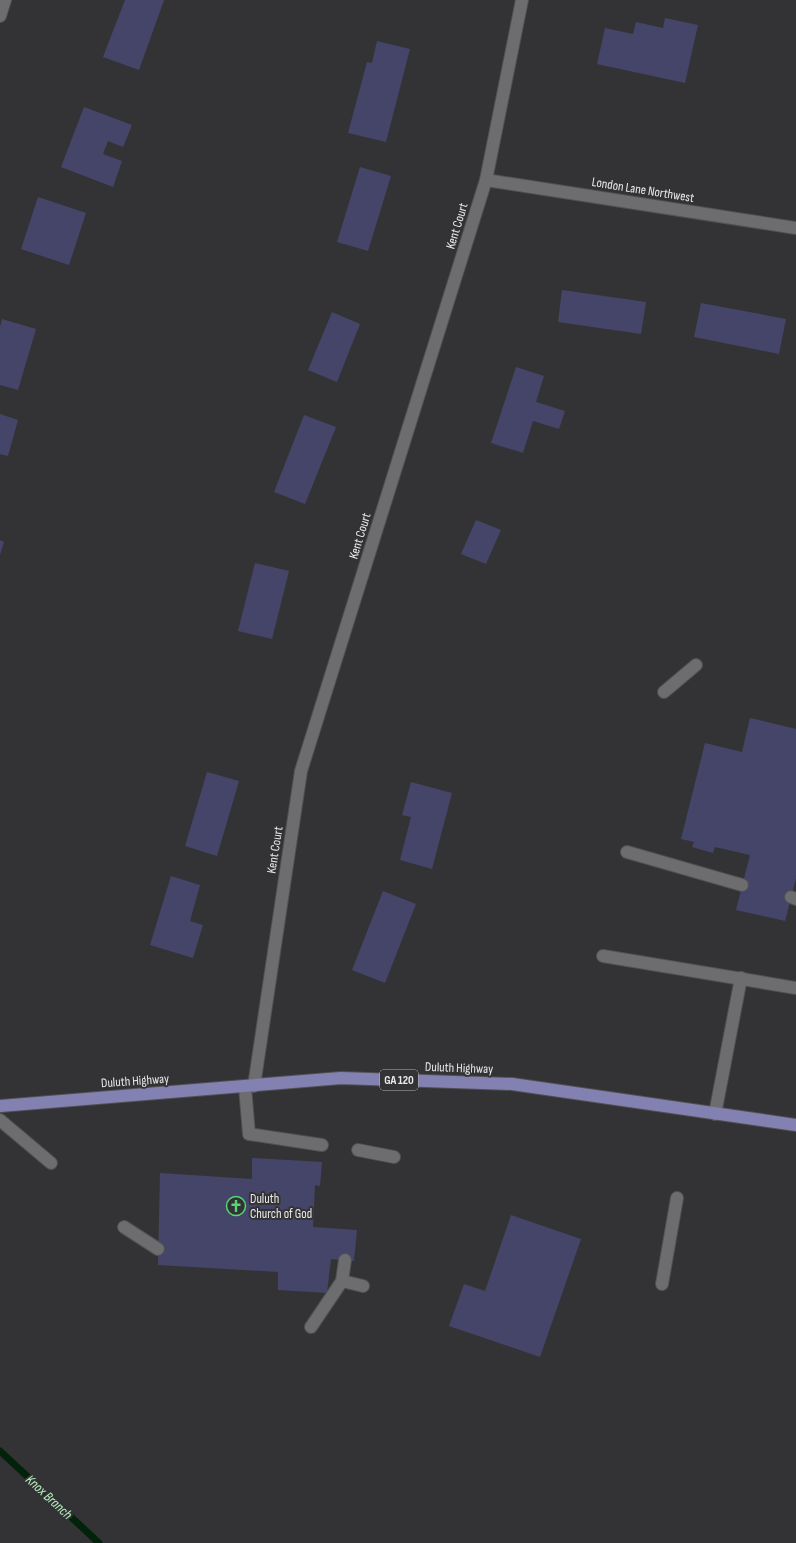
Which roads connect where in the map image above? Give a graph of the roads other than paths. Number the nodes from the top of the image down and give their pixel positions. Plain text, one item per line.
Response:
1 (5, 0) edge
2 (522, 0) edge
3 (0, 16) edge
4 (486, 180) junction
5 (796, 228) edge
6 (696, 665) dead end
7 (664, 692) dead end
8 (627, 852) dead end
9 (742, 885) dead end
10 (603, 956) dead end
11 (741, 978) junction
12 (796, 988) edge
13 (250, 1086) junction
14 (0, 1106) edge
15 (715, 1114) junction
16 (0, 1120) edge
17 (796, 1125) edge
18 (322, 1145) dead end
19 (358, 1150) dead end
20 (394, 1157) dead end
21 (51, 1163) dead end
22 (677, 1198) dead end
23 (124, 1227) dead end
24 (158, 1249) dead end
25 (345, 1260) dead end
26 (342, 1281) junction
27 (662, 1284) dead end
28 (363, 1286) dead end
29 (312, 1327) dead end

1 - 3 street
2 - 4 street, Kent Court
4 - 5 street, London Lane Northwest
4 - 13 street, Kent Court
6 - 7 street
8 - 9 street
10 - 11 street
11 - 12 street
11 - 15 street
13 - 14 main road, Duluth Highway / GA 120
13 - 15 main road, Duluth Highway / GA 120
13 - 18 street, Kent Court
15 - 17 main road, Duluth Highway / GA 120
16 - 21 street
19 - 20 street
22 - 27 street
23 - 24 street
25 - 26 street
26 - 28 street
26 - 29 street

